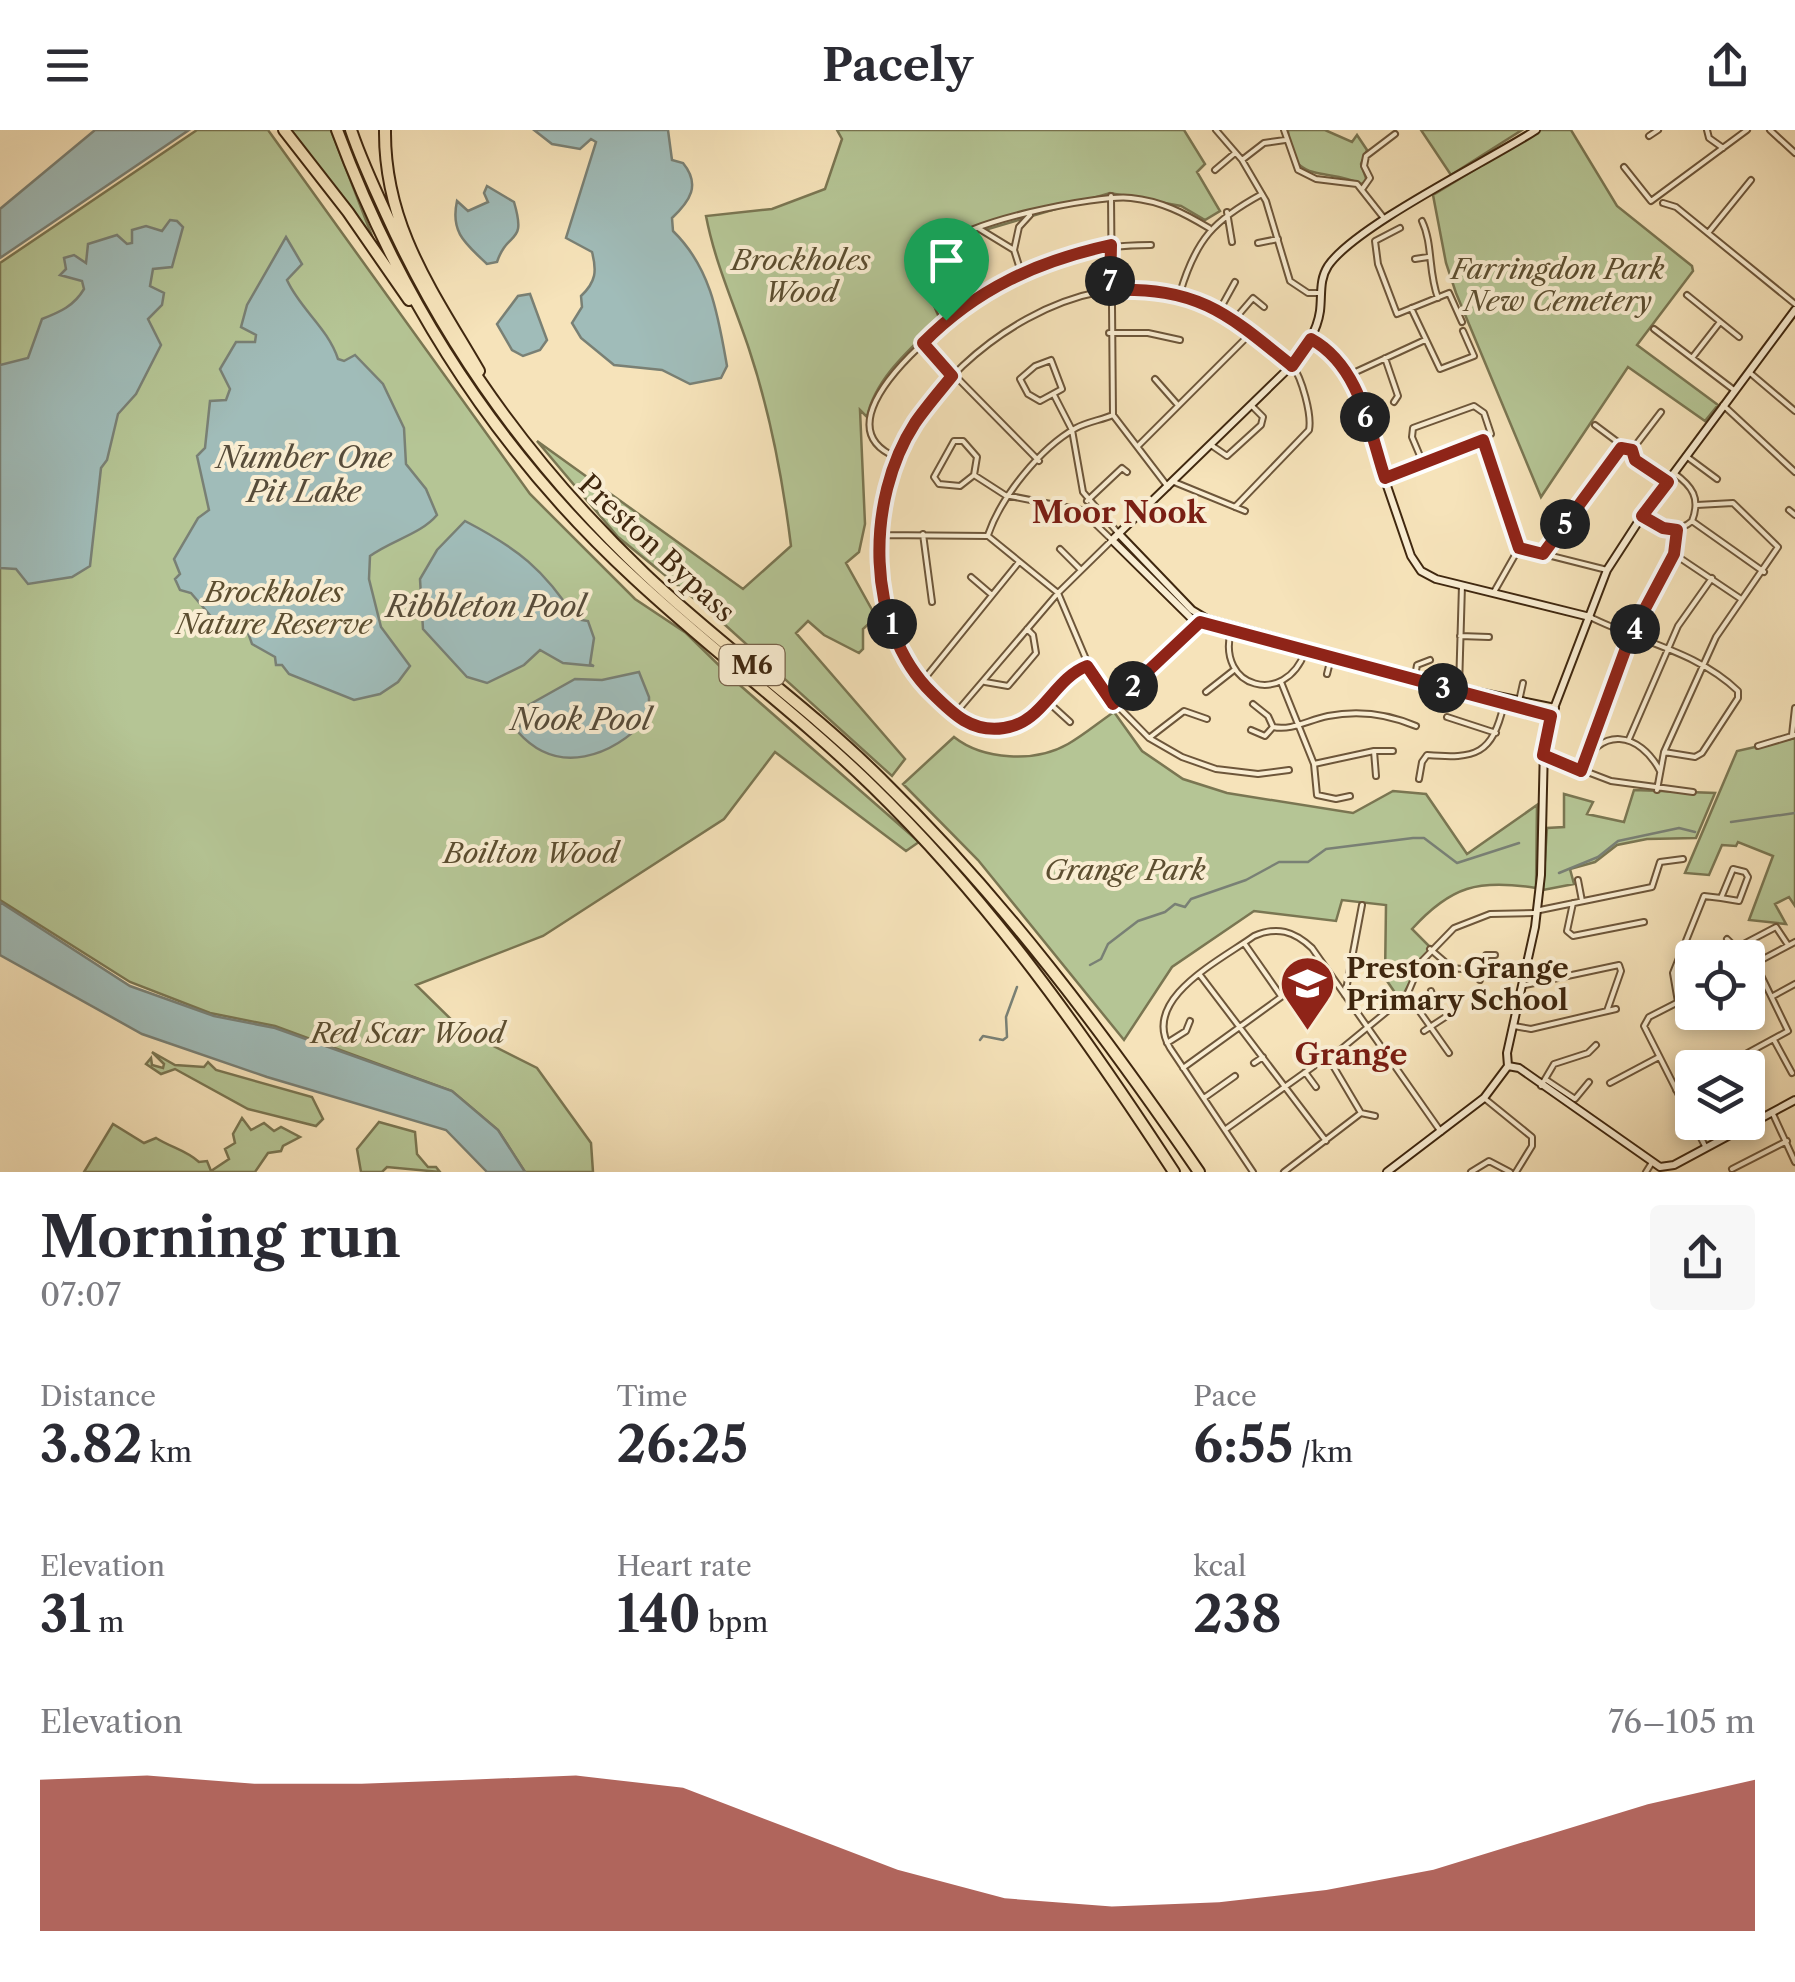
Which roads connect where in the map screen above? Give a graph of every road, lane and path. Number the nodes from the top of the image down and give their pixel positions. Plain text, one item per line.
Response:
1 (284, 130) edge
2 (337, 130) edge
3 (351, 130) edge
4 (385, 130) edge
5 (1216, 130) edge
6 (1284, 130) edge
7 (1536, 130) edge
8 (1658, 130) edge
9 (1707, 130) edge
10 (1748, 130) edge
11 (1770, 130) edge
12 (1395, 134) dead end
13 (1648, 136) dead end
14 (1285, 140) junction
15 (1723, 148) junction
16 (1795, 152) edge
17 (1236, 153) junction
18 (1242, 160) junction
19 (1624, 167) dead end
20 (1216, 170) dead end
21 (1751, 180) dead end
22 (1364, 188) junction
23 (1262, 194) junction
24 (1111, 196) junction
25 (1663, 203) dead end
26 (1228, 212) junction
27 (1031, 213) junction
28 (1386, 220) junction
29 (1422, 221) dead end
30 (1209, 228) junction
31 (1400, 228) dead end
32 (973, 229) junction
33 (1369, 232) junction
34 (1708, 233) junction
35 (1278, 239) junction
36 (1375, 241) junction
37 (1232, 242) dead end
38 (1258, 243) dead end
39 (1111, 245) junction
40 (1151, 246) dead end
41 (1014, 250) junction
42 (938, 251) junction
43 (1428, 257) junction
44 (1415, 259) dead end
45 (1021, 272) junction
46 (1234, 282) dead end
47 (1110, 290) junction
48 (1180, 293) junction
49 (1320, 293) junction
50 (1687, 296) dead end
51 (1438, 298) junction
52 (1264, 307) dead end
53 (416, 308) junction
54 (1411, 308) junction
55 (1219, 311) junction
56 (1794, 312) edge
57 (946, 320) junction
58 (1234, 320) junction
59 (1462, 322) dead end
60 (1720, 322) junction
61 (1654, 329) dead end
62 (1463, 331) dead end
63 (1110, 333) junction
64 (1251, 333) junction
65 (1739, 336) dead end
66 (1311, 339) junction
67 (1180, 340) dead end
68 (1425, 340) junction
69 (923, 343) junction
70 (1385, 358) junction
71 (1692, 358) junction
72 (1292, 366) junction
73 (1749, 372) junction
74 (1350, 375) junction
75 (952, 376) junction
76 (1155, 378) dead end
77 (1734, 390) junction
78 (1054, 396) junction
79 (1394, 402) dead end
80 (1177, 404) junction
81 (1252, 405) junction
82 (1723, 405) junction
83 (1795, 411) edge
84 (1661, 412) dead end
85 (1113, 416) junction
86 (1595, 425) dead end
87 (511, 427) junction
88 (1072, 430) junction
89 (1483, 440) junction
90 (1211, 445) junction
91 (1138, 446) junction
92 (1630, 450) junction
93 (1686, 456) junction
94 (898, 458) junction
95 (1038, 461) junction
96 (1423, 463) junction
97 (1127, 472) dead end
98 (1674, 472) junction
99 (1795, 472) edge
100 (974, 475) junction
101 (1385, 478) junction
102 (1717, 479) dead end
103 (1668, 482) junction
104 (1172, 485) junction
105 (1005, 495) junction
106 (1088, 501) junction
107 (1697, 505) junction
108 (1235, 507) junction
109 (1789, 510) dead end
110 (1245, 511) dead end
111 (1795, 515) edge
112 (1642, 516) junction
113 (1692, 521) junction
114 (1677, 530) junction
115 (880, 534) junction
116 (923, 534) junction
117 (988, 536) junction
118 (1116, 537) junction
119 (1519, 548) junction
120 (1060, 550) dead end
121 (1543, 554) junction
122 (1674, 554) junction
123 (1020, 562) junction
124 (1080, 570) junction
125 (1607, 570) junction
126 (1764, 572) junction
127 (971, 577) dead end
128 (1712, 578) junction
129 (1462, 584) junction
130 (1058, 592) junction
131 (1494, 592) junction
132 (992, 595) junction
133 (1742, 599) junction
134 (932, 602) dead end
135 (1590, 617) junction
136 (1201, 619) junction
137 (1231, 628) junction
138 (1027, 629) junction
139 (1460, 636) junction
140 (1630, 637) junction
141 (1490, 638) dead end
142 (1306, 649) junction
143 (1668, 649) junction
144 (1332, 658) junction
145 (1430, 660) dead end
146 (1704, 663) junction
147 (1087, 666) junction
148 (1234, 669) junction
149 (1327, 674) dead end
150 (1408, 675) junction
151 (921, 682) junction
152 (984, 682) junction
153 (1282, 682) junction
154 (1522, 683) dead end
155 (1459, 690) junction
156 (1206, 692) dead end
157 (1047, 701) junction
158 (1505, 702) junction
159 (1519, 702) junction
160 (1113, 704) junction
161 (1253, 704) dead end
162 (1795, 708) edge
163 (1553, 712) junction
164 (954, 715) junction
165 (1446, 717) dead end
166 (1208, 718) dead end
167 (1070, 722) dead end
168 (1299, 725) junction
169 (1272, 726) junction
170 (1416, 726) dead end
171 (1251, 730) dead end
172 (1496, 732) junction
173 (1794, 735) edge
174 (1149, 738) junction
175 (1629, 740) junction
176 (1758, 746) dead end
177 (1592, 749) junction
178 (1374, 750) junction
179 (1393, 751) dead end
180 (1664, 752) junction
181 (1543, 755) junction
182 (1314, 764) junction
183 (1289, 770) dead end
184 (1581, 771) junction
185 (1660, 771) junction
186 (1376, 776) dead end
187 (1419, 779) dead end
188 (1657, 790) junction
189 (1693, 792) dead end
190 (1350, 796) dead end
191 (1683, 859) dead end
192 (1578, 880) dead end
193 (1720, 898) junction
194 (1582, 901) junction
195 (1573, 903) junction
196 (1362, 905) dead end
197 (1537, 912) junction
198 (1644, 922) dead end
199 (1727, 939) dead end
200 (1685, 940) edge
201 (1795, 942) edge
202 (1244, 943) junction
203 (1788, 945) junction
204 (1430, 950) junction
205 (1495, 955) dead end
206 (1765, 958) edge
207 (1675, 965) edge
208 (1324, 966) junction
209 (1482, 971) junction
210 (1200, 975) junction
211 (1480, 980) dead end
212 (1765, 982) edge
213 (1795, 984) edge
214 (1525, 985) junction
215 (1431, 991) dead end
216 (1675, 994) edge
217 (1407, 995) junction
218 (1281, 996) junction
219 (1346, 996) junction
220 (1772, 996) junction
221 (1675, 1004) edge
222 (1616, 1009) dead end
223 (1420, 1010) junction
224 (1607, 1011) junction
225 (1450, 1014) dead end
226 (1190, 1021) dead end
227 (1368, 1026) junction
228 (1431, 1026) junction
229 (1514, 1026) junction
230 (1239, 1027) junction
231 (1424, 1031) dead end
232 (1774, 1040) junction
233 (1167, 1043) junction
234 (1596, 1045) dead end
235 (1755, 1050) edge
236 (1448, 1052) dead end
237 (1263, 1057) junction
238 (1658, 1058) junction
239 (1254, 1063) dead end
240 (1314, 1066) dead end
241 (1508, 1066) junction
242 (1183, 1068) junction
243 (1305, 1072) junction
244 (1792, 1073) dead end
245 (1235, 1076) dead end
246 (1543, 1082) junction
247 (1588, 1082) dead end
248 (1610, 1083) dead end
249 (1316, 1087) dead end
250 (1283, 1088) junction
251 (1675, 1088) edge
252 (1204, 1098) junction
253 (1484, 1098) junction
254 (1795, 1100) edge
255 (1772, 1112) junction
256 (1361, 1114) junction
257 (1376, 1116) dead end
258 (1226, 1129) junction
259 (1442, 1134) junction
260 (1702, 1140) edge
261 (1326, 1141) junction
262 (1787, 1141) junction
263 (1706, 1148) junction
264 (1794, 1153) edge
265 (1795, 1162) edge
266 (1736, 1166) edge
267 (1657, 1168) edge
268 (1174, 1172) edge
269 (1199, 1172) edge
270 (1252, 1172) edge
271 (1284, 1172) edge
272 (1388, 1172) edge
273 (1471, 1172) edge
274 (1513, 1172) edge
275 (1646, 1172) edge

1 - 53 highway
2 - 53 highway, Preston Bypass / M6
3 - 87 highway, Preston Bypass / M6
4 - 87 highway
5 - 17 street
6 - 14 street
7 - 28 street
8 - 13 street
9 - 15 street
10 - 15 street
11 - 16 street
12 - 22 street
14 - 18 street
14 - 22 street
15 - 19 street
17 - 18 street
17 - 20 street
18 - 23 street
21 - 34 street
22 - 28 street
23 - 26 street
23 - 35 street
24 - 27 street
24 - 30 street
24 - 39 street
25 - 34 street
26 - 30 street
26 - 37 street
27 - 32 street
27 - 41 street
28 - 33 street
29 - 43 street
30 - 48 street
31 - 36 street
32 - 41 street
32 - 42 street
32 - 42 street
33 - 36 street
33 - 49 street
34 - 56 street
35 - 38 street
35 - 49 street
36 - 54 street
39 - 40 street
39 - 45 street
39 - 47 street
41 - 45 street
42 - 57 street
43 - 44 street
43 - 51 street
45 - 57 street
46 - 55 street
47 - 48 street
47 - 63 street
47 - 75 street
48 - 55 street
49 - 66 street
50 - 60 street
51 - 54 street
51 - 59 street
52 - 58 street
53 - 268 highway, Preston Bypass / M6
54 - 68 street
55 - 58 street
56 - 73 street
57 - 69 street
58 - 64 street
60 - 65 street
60 - 71 street
61 - 71 street
62 - 68 street
63 - 67 street
63 - 85 street
64 - 72 street
64 - 80 street
66 - 72 street
66 - 74 street
68 - 70 street
69 - 75 street
69 - 94 street
70 - 74 street
70 - 79 street
71 - 77 street
72 - 81 street
72 - 108 street
73 - 77 street
73 - 83 street
74 - 101 street
75 - 94 street
75 - 95 street
76 - 80 street
77 - 82 street
78 - 78 street
78 - 88 street
80 - 91 street
81 - 90 street
81 - 90 street
82 - 93 street
82 - 99 street
84 - 92 street
85 - 88 street
85 - 91 street
86 - 92 street
87 - 269 highway, Preston Bypass / M6
88 - 95 street
88 - 106 street
89 - 96 street
89 - 96 street
89 - 119 street
90 - 104 street
91 - 104 street
92 - 103 street
92 - 121 street
93 - 98 street
93 - 102 street
94 - 115 street
95 - 105 street
96 - 101 street
97 - 106 street
98 - 103 street
98 - 107 street
100 - 100 street
100 - 105 street
101 - 129 street
103 - 112 street
104 - 108 street
104 - 118 street
105 - 117 street
105 - 118 street
106 - 118 street
107 - 113 street
107 - 126 street
108 - 110 street
109 - 111 street
112 - 114 street
112 - 125 street
113 - 114 street
113 - 126 street
114 - 122 street
115 - 116 street
115 - 151 street
116 - 117 street
116 - 134 street
117 - 123 street
118 - 124 street
118 - 136 street
119 - 121 street
119 - 131 street
120 - 124 street
121 - 125 street
122 - 128 street
122 - 140 street
123 - 130 street
123 - 132 street
124 - 130 street
125 - 135 street
126 - 133 street
127 - 132 street
128 - 133 street
128 - 143 street
129 - 131 street
129 - 139 street
130 - 138 street
130 - 147 street
131 - 135 street
132 - 151 street
133 - 146 street
135 - 140 street
135 - 163 street
136 - 137 street
136 - 160 street
137 - 142 street
137 - 148 street
138 - 152 street
138 - 152 street
139 - 141 street
139 - 155 street
140 - 143 street
140 - 177 street
142 - 144 street
142 - 150 street
142 - 153 street
143 - 146 street
143 - 175 street
144 - 149 street
144 - 150 street
145 - 150 street
146 - 180 street
146 - 180 street
147 - 157 street
147 - 160 street
148 - 153 street
148 - 156 street
150 - 155 street
151 - 164 street
152 - 164 street
153 - 168 street
154 - 159 street
155 - 158 street
157 - 164 street
157 - 167 street
158 - 159 street
158 - 163 street
158 - 172 street
159 - 163 street
160 - 174 street
161 - 169 street
162 - 173 street
163 - 181 street
165 - 172 street
166 - 174 street
168 - 169 street
168 - 170 street
168 - 182 street
169 - 171 street
172 - 187 street
173 - 176 street
174 - 183 street
175 - 177 street
175 - 185 street
177 - 184 street
178 - 179 street
178 - 182 street
178 - 186 street
180 - 185 street
181 - 184 street
181 - 197 street
182 - 190 street
184 - 188 street
185 - 188 street
188 - 189 street
191 - 194 street
192 - 194 street
193 - 193 street
193 - 200 street
194 - 195 street
195 - 197 street
195 - 198 street
196 - 219 street
197 - 204 street
197 - 214 street
199 - 203 street
201 - 203 street
202 - 208 street
202 - 210 street
202 - 218 street
203 - 206 street
204 - 209 street
204 - 217 street
205 - 209 street
207 - 216 street
208 - 218 street
208 - 219 street
209 - 211 street
210 - 230 street
210 - 233 street
212 - 220 street
213 - 220 street
214 - 224 street
214 - 229 street
215 - 223 street
217 - 223 street
217 - 227 street
218 - 230 street
219 - 227 street
220 - 232 street
221 - 238 street
222 - 224 street
223 - 228 street
224 - 229 street
225 - 228 street
226 - 233 street
227 - 256 street
227 - 259 street
228 - 231 street
228 - 236 street
229 - 241 street
230 - 237 street
230 - 242 street
232 - 235 street
232 - 244 street
233 - 242 street
234 - 246 street
237 - 239 street
237 - 250 street
238 - 248 street
238 - 251 street
240 - 243 street
241 - 246 street
241 - 253 street
242 - 252 street
243 - 249 street
243 - 250 street
245 - 252 street
246 - 247 street
246 - 267 street
250 - 258 street
250 - 261 street
252 - 258 street
253 - 259 street
253 - 274 street
254 - 255 street
255 - 262 street
255 - 263 street
256 - 257 street
256 - 261 street
258 - 270 street
259 - 272 street
260 - 263 street
261 - 271 street
262 - 264 street
262 - 266 street
263 - 267 street
264 - 265 street
267 - 275 street
273 - 274 street

